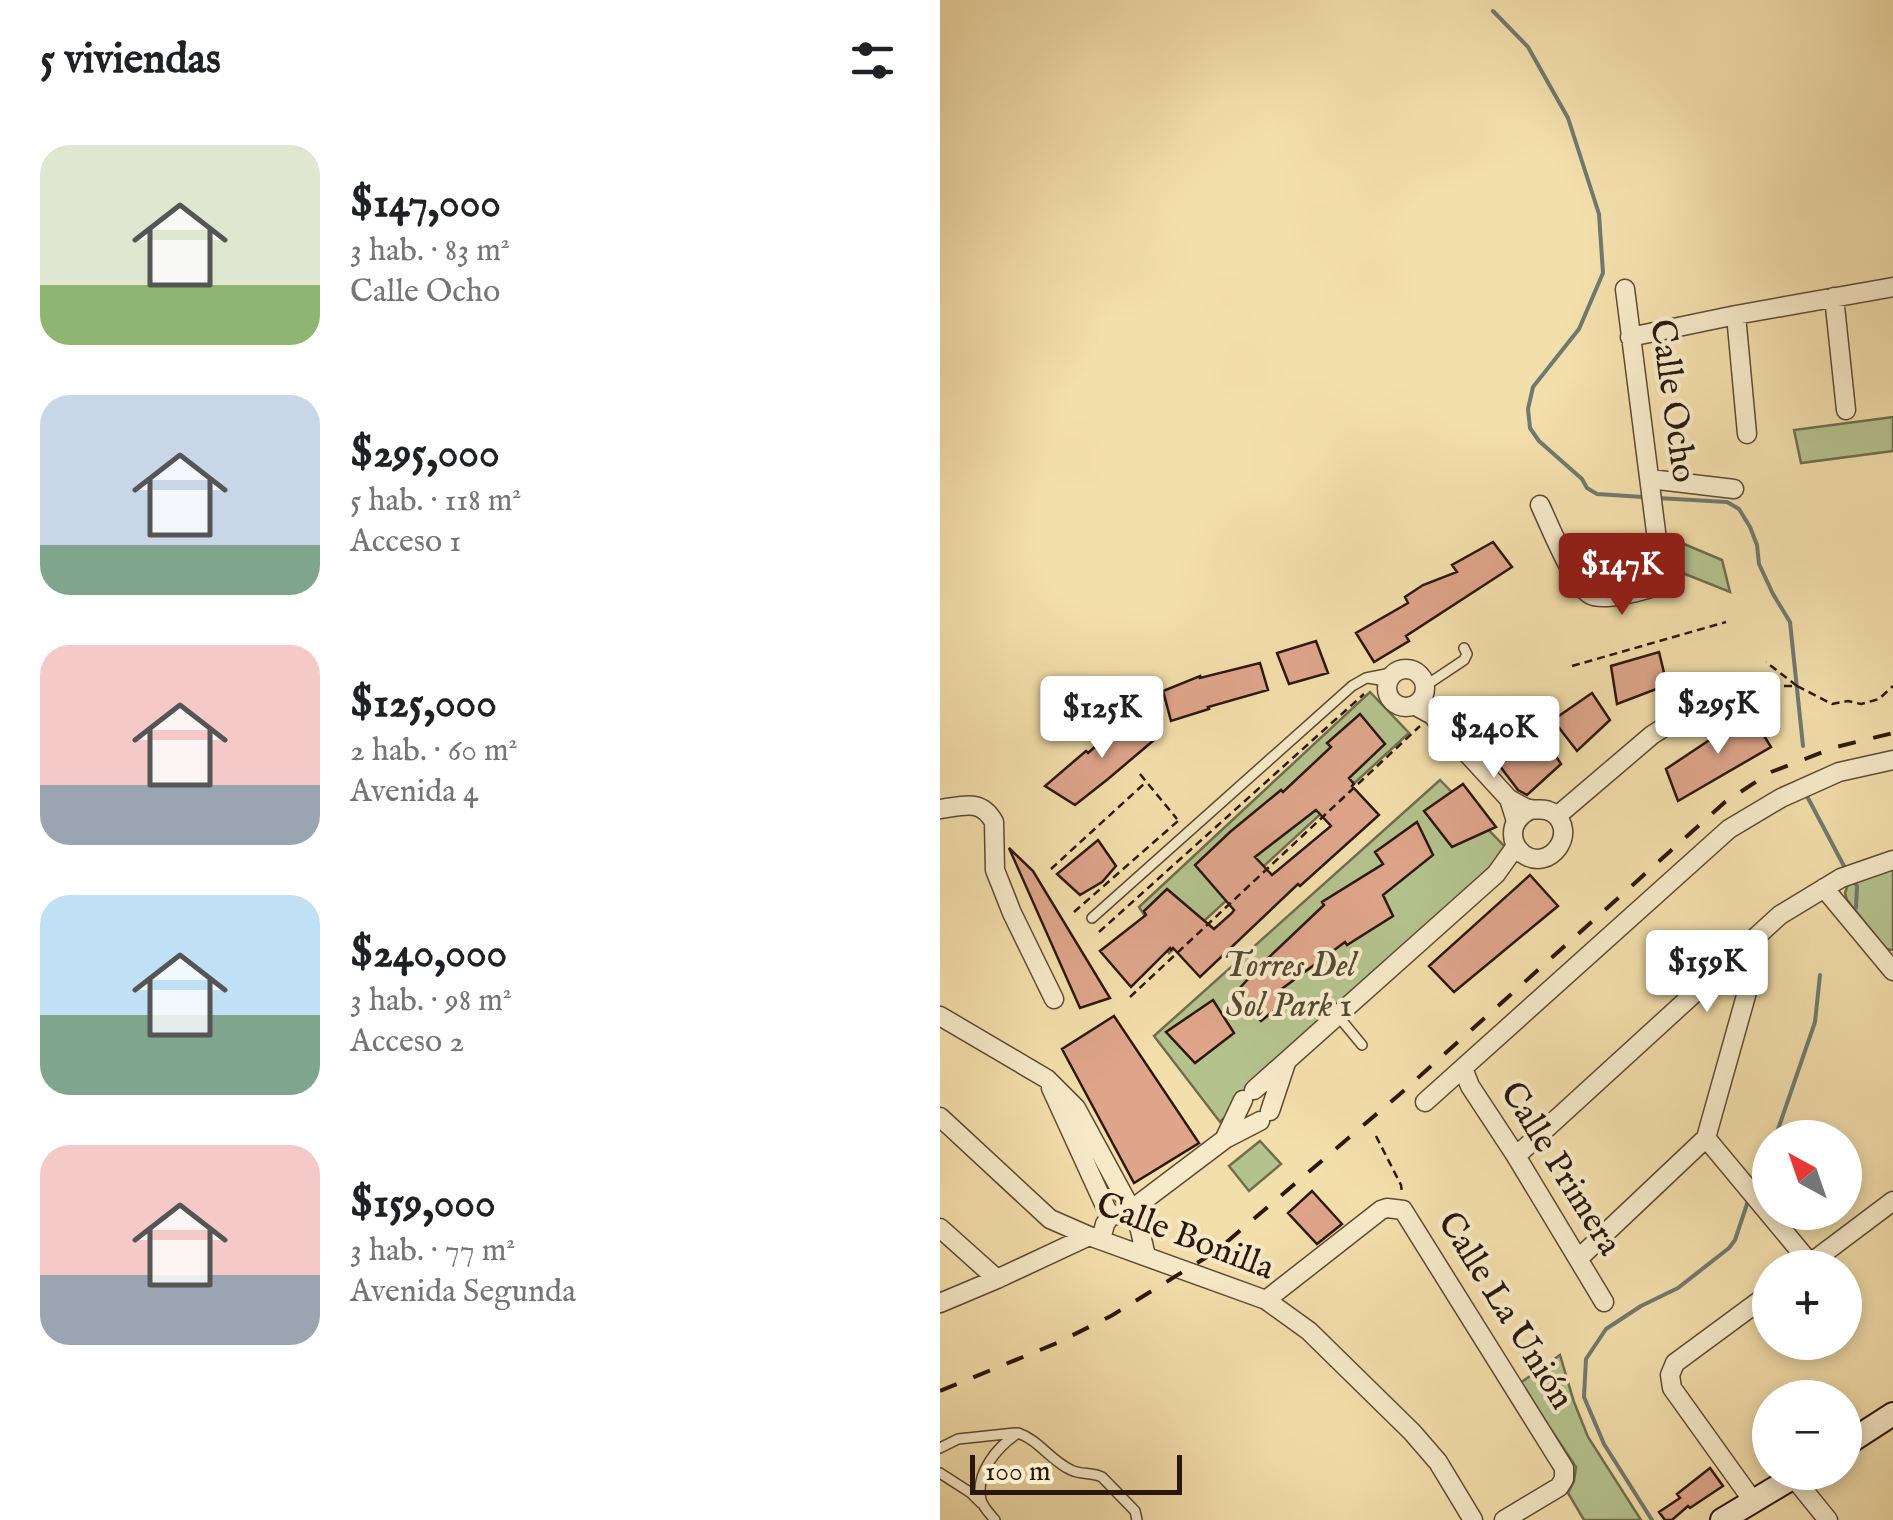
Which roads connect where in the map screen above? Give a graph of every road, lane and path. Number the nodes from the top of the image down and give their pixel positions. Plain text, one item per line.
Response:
1 (1624, 288) dead end
2 (1893, 288) edge
3 (1834, 297) junction
4 (1736, 314) junction
5 (1630, 338) junction
6 (1846, 410) dead end
7 (1748, 434) dead end
8 (1734, 489) dead end
9 (1651, 491) junction
10 (1540, 505) dead end
11 (1726, 622) dead end
12 (1464, 648) dead end
13 (1766, 662) dead end
14 (1572, 666) dead end
15 (1366, 678) junction
16 (1384, 684) junction
17 (1729, 686) joint
18 (1796, 686) junction
19 (1893, 686) edge
20 (1418, 699) junction
21 (1432, 715) junction
22 (1893, 760) edge
23 (1140, 774) dead end
24 (1146, 782) junction
25 (940, 809) edge
26 (1523, 815) junction
27 (1557, 816) junction
28 (1522, 851) junction
29 (1893, 860) edge
30 (1051, 869) dead end
31 (1824, 888) junction
32 (1074, 912) dead end
33 (1092, 918) dead end
34 (1099, 932) dead end
35 (1740, 952) junction
36 (1893, 971) edge
37 (1130, 997) dead end
38 (1054, 999) dead end
39 (940, 1016) edge
40 (1338, 1016) junction
41 (1362, 1046) dead end
42 (1286, 1063) junction
43 (1463, 1068) junction
44 (1047, 1078) junction
45 (1426, 1102) dead end
46 (940, 1117) edge
47 (1376, 1136) dead end
48 (1706, 1138) junction
49 (1225, 1139) junction
50 (1516, 1156) junction
51 (1893, 1201) edge
52 (1131, 1210) junction
53 (1403, 1210) junction
54 (1110, 1217) junction
55 (940, 1228) edge
56 (1095, 1238) junction
57 (1796, 1250) edge
58 (1827, 1250) edge
59 (1146, 1256) junction
60 (1578, 1259) junction
61 (998, 1279) junction
62 (1266, 1300) junction
63 (1604, 1302) dead end
64 (940, 1303) edge
65 (1752, 1306) edge
66 (1893, 1414) edge
67 (1018, 1433) junction
68 (1862, 1434) edge
69 (940, 1448) edge
70 (940, 1473) edge
71 (1772, 1490) edge
72 (1808, 1490) edge
73 (1753, 1501) junction
74 (981, 1503) junction
75 (994, 1520) edge
76 (1137, 1520) edge
77 (1474, 1520) edge
78 (1504, 1520) edge
79 (1722, 1520) edge
80 (1828, 1520) edge

1 - 5 street, Calle Ocho
2 - 3 street
3 - 4 street
3 - 6 street
4 - 5 street
4 - 7 street
5 - 9 street, Calle Ocho
8 - 9 street
9 - 10 street, Calle Ocho
11 - 14 path
12 - 20 lane
13 - 18 path
15 - 16 lane
15 - 16 lane
15 - 33 lane
16 - 20 street
16 - 20 path
16 - 20 street
16 - 34 path
17 - 18 path
17 - 27 street
18 - 19 path
20 - 21 street
21 - 26 street
21 - 37 path
22 - 43 street
23 - 24 path
24 - 30 path
24 - 32 path
25 - 38 street
26 - 27 street
26 - 28 street
27 - 28 street
28 - 40 street
29 - 31 street
31 - 35 street
31 - 36 street
35 - 48 street
35 - 50 street
39 - 44 street
40 - 41 lane
40 - 42 street
42 - 49 street
42 - 49 street
43 - 45 street
43 - 50 street, Calle Primera
44 - 52 street
44 - 54 street
46 - 56 street, Calle Bonilla
47 - 53 path
48 - 57 street
48 - 60 street
49 - 52 street
50 - 60 street, Calle Primera
51 - 58 street
52 - 54 street
52 - 59 street
53 - 62 street, Calle La Unión
53 - 78 street, Calle La Unión
54 - 56 street
55 - 61 street
56 - 59 street, Calle Bonilla
56 - 61 street
59 - 62 street, Calle Bonilla
60 - 63 street, Calle Primera
61 - 64 street
62 - 77 street, Calle Bonilla
65 - 73 street
66 - 68 main road
67 - 69 lane
67 - 74 lane
67 - 76 lane
70 - 74 lane
71 - 73 main road
72 - 80 street
73 - 79 main road
74 - 75 lane

